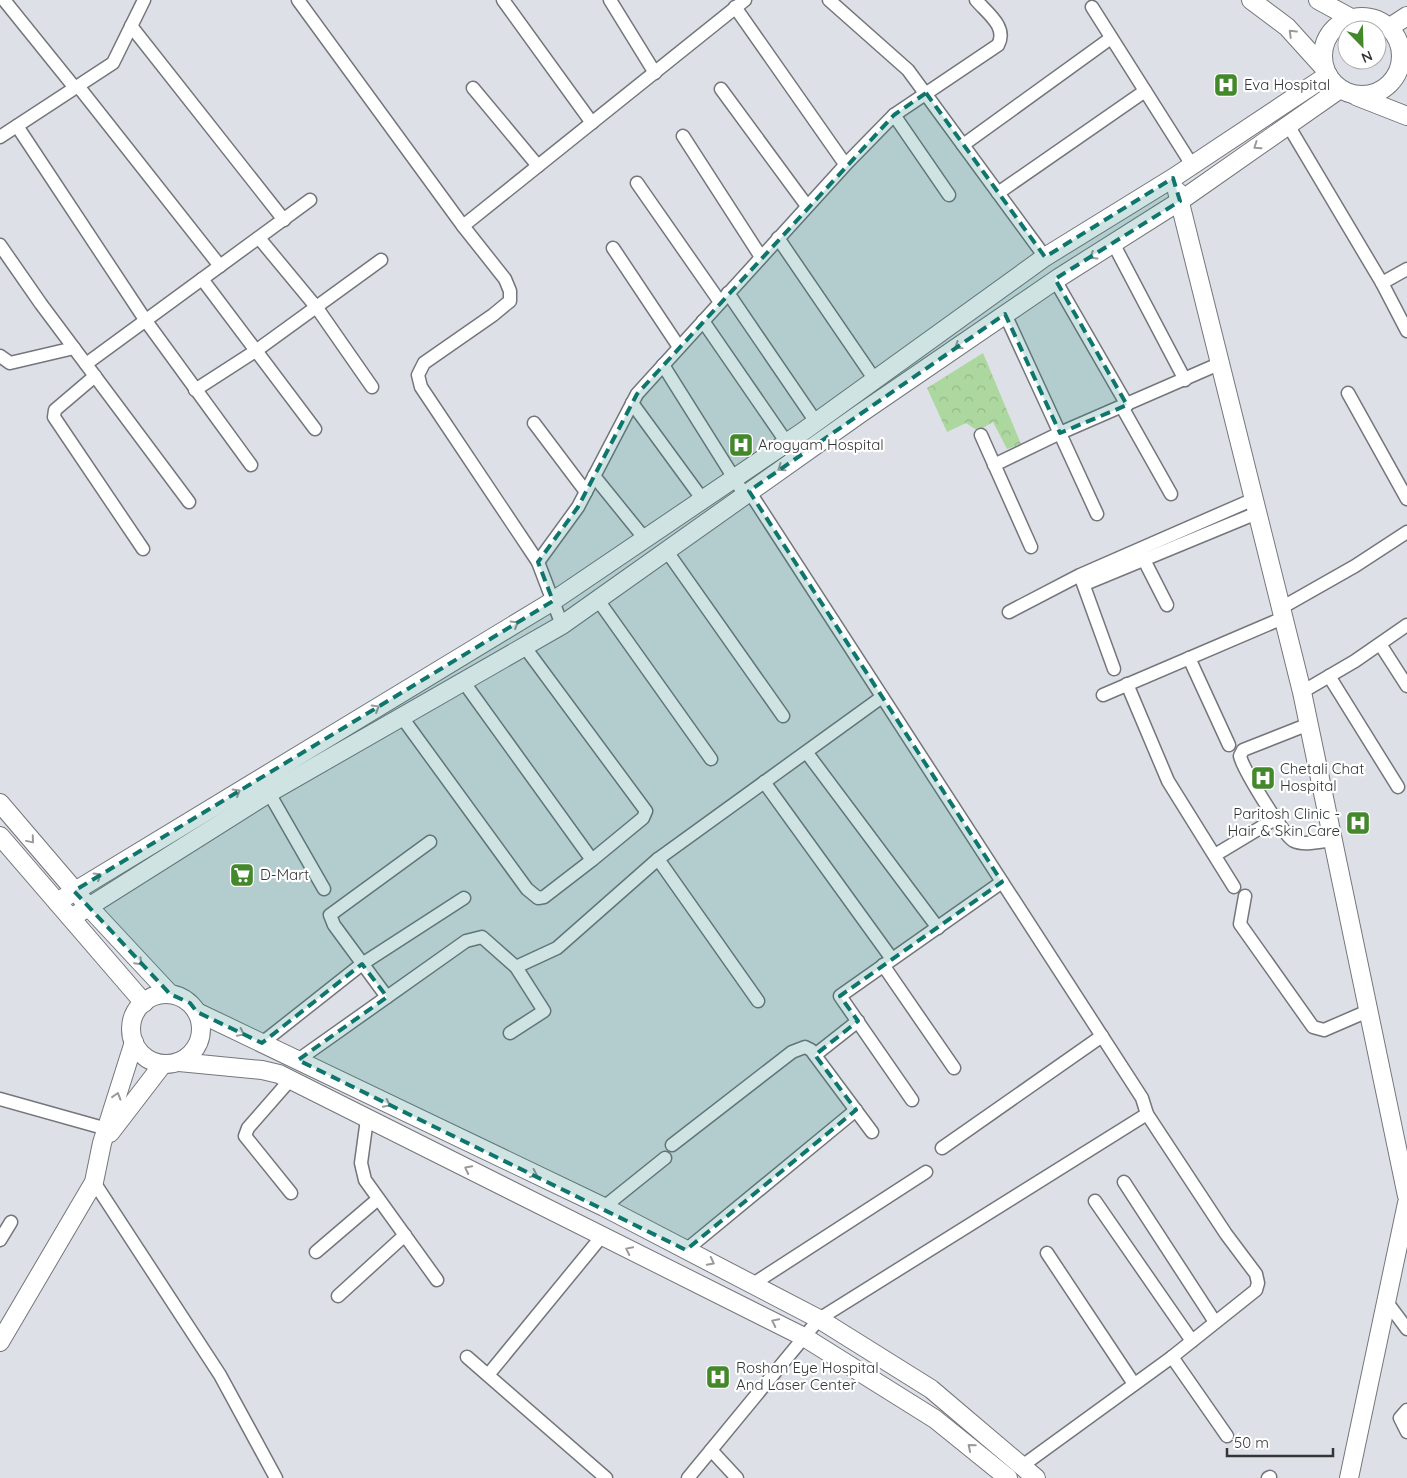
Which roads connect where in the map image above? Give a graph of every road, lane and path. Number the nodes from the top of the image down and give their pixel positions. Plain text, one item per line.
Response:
1 (4, 0) edge
2 (144, 0) edge
3 (298, 0) edge
4 (503, 0) edge
5 (610, 0) edge
6 (829, 0) edge
7 (976, 0) edge
8 (1252, 0) edge
9 (1318, 0) edge
10 (740, 4) edge
11 (1092, 7) dead end
12 (1407, 16) edge
13 (1351, 18) junction
14 (131, 26) junction
15 (1111, 38) junction
16 (1401, 40) edge
17 (1326, 72) junction
18 (655, 73) junction
19 (77, 87) junction
20 (472, 88) dead end
21 (721, 90) dead end
22 (1145, 91) junction
23 (1347, 91) junction
24 (926, 93) junction
25 (894, 115) junction
26 (1407, 116) edge
27 (592, 123) junction
28 (1288, 125) junction
29 (17, 126) junction
30 (2, 134) edge
31 (683, 136) dead end
32 (963, 145) junction
33 (845, 164) junction
34 (1192, 165) junction
35 (538, 166) junction
36 (1173, 178) junction
37 (638, 183) dead end
38 (998, 193) junction
39 (949, 195) dead end
40 (310, 200) dead end
41 (1180, 201) junction
42 (807, 206) junction
43 (284, 220) junction
44 (463, 226) junction
45 (258, 238) junction
46 (778, 238) junction
47 (1113, 243) junction
48 (0, 245) edge
49 (613, 248) dead end
50 (761, 257) junction
51 (1045, 257) junction
52 (381, 260) dead end
53 (220, 266) junction
54 (1407, 269) edge
55 (202, 280) junction
56 (1055, 280) junction
57 (1382, 284) junction
58 (724, 298) junction
59 (317, 308) junction
60 (1005, 314) junction
61 (146, 321) junction
62 (703, 321) junction
63 (1407, 331) edge
64 (679, 347) junction
65 (74, 348) junction
66 (257, 350) junction
67 (0, 356) edge
68 (1221, 363) junction
69 (86, 364) junction
70 (663, 365) junction
71 (95, 376) junction
72 (875, 380) junction
73 (1185, 380) junction
74 (372, 387) dead end
75 (195, 390) junction
76 (1348, 393) dead end
77 (632, 404) junction
78 (1124, 406) junction
79 (816, 422) junction
80 (534, 423) dead end
81 (315, 429) dead end
82 (1060, 433) junction
83 (980, 435) dead end
84 (787, 443) junction
85 (251, 465) dead end
86 (994, 465) junction
87 (594, 476) junction
88 (734, 478) junction
89 (586, 492) junction
90 (746, 492) junction
91 (1171, 494) dead end
92 (1407, 499) edge
93 (703, 500) junction
94 (189, 502) dead end
95 (1256, 506) junction
96 (1097, 514) dead end
97 (1407, 532) edge
98 (645, 539) junction
99 (1031, 547) dead end
100 (143, 549) dead end
101 (666, 550) junction
102 (1142, 555) junction
103 (538, 562) junction
104 (1083, 580) junction
105 (598, 600) junction
106 (552, 601) junction
107 (1167, 605) dead end
108 (1010, 612) dead end
109 (1282, 613) junction
110 (562, 625) junction
111 (1407, 625) edge
112 (1380, 644) junction
113 (524, 646) junction
114 (1189, 658) junction
115 (1114, 669) dead end
116 (1329, 676) junction
117 (463, 681) junction
118 (1127, 684) junction
119 (1407, 686) edge
120 (1302, 692) junction
121 (1102, 695) dead end
122 (882, 696) junction
123 (401, 716) junction
124 (783, 716) dead end
125 (1309, 724) junction
126 (1229, 744) dead end
127 (807, 753) junction
128 (711, 759) dead end
129 (764, 782) junction
130 (1398, 787) dead end
131 (269, 793) junction
132 (0, 803) edge
133 (1275, 819) junction
134 (0, 836) edge
135 (1333, 840) junction
136 (430, 842) dead end
137 (1216, 855) junction
138 (658, 859) junction
139 (592, 860) junction
140 (1002, 882) junction
141 (1234, 887) dead end
142 (324, 889) dead end
143 (74, 891) junction
144 (1245, 896) dead end
145 (464, 898) dead end
146 (57, 902) junction
147 (88, 906) junction
148 (71, 918) junction
149 (938, 928) junction
150 (888, 962) junction
151 (362, 964) junction
152 (516, 968) junction
153 (170, 994) junction
154 (387, 997) junction
155 (758, 1002) dead end
156 (144, 1003) junction
157 (1368, 1011) junction
158 (197, 1012) junction
159 (858, 1021) junction
160 (510, 1034) dead end
161 (1102, 1036) junction
162 (134, 1042) junction
163 (262, 1043) junction
164 (815, 1055) junction
165 (298, 1060) junction
166 (171, 1063) junction
167 (954, 1068) dead end
168 (290, 1080) junction
169 (0, 1099) edge
170 (912, 1100) dead end
171 (856, 1110) junction
172 (1147, 1114) junction
173 (367, 1119) junction
174 (872, 1132) dead end
175 (105, 1136) junction
176 (672, 1145) dead end
177 (942, 1148) dead end
178 (665, 1158) dead end
179 (926, 1172) dead end
180 (1405, 1174) edge
181 (94, 1182) junction
182 (1124, 1182) dead end
183 (291, 1193) dead end
184 (1407, 1196) edge
185 (378, 1199) junction
186 (1095, 1201) dead end
187 (1407, 1203) edge
188 (604, 1207) junction
189 (11, 1222) dead end
190 (405, 1236) junction
191 (602, 1236) junction
192 (0, 1240) edge
193 (686, 1250) junction
194 (316, 1252) dead end
195 (1047, 1253) dead end
196 (437, 1280) dead end
197 (753, 1284) junction
198 (338, 1296) dead end
199 (1386, 1301) junction
200 (819, 1318) junction
201 (1215, 1322) junction
202 (1407, 1329) edge
203 (804, 1337) junction
204 (1, 1338) edge
205 (1192, 1341) junction
206 (467, 1357) dead end
207 (1172, 1357) junction
208 (488, 1375) junction
209 (1134, 1384) junction
210 (1407, 1410) edge
211 (1407, 1432) edge
212 (1227, 1436) dead end
213 (711, 1450) junction
214 (1022, 1466) junction
215 (276, 1478) edge
216 (606, 1478) edge
217 (688, 1478) edge
218 (737, 1478) edge
219 (1008, 1478) edge
220 (1036, 1478) edge
221 (1349, 1478) edge

1 - 19 street
2 - 14 street
3 - 44 street
4 - 27 street
5 - 18 street
6 - 24 street
7 - 24 street
17 -> 8 street
9 - 13 street
10 - 18 street
10 - 33 street
11 - 15 street
12 - 16 street
13 - 16 street
13 - 17 street
14 - 19 street
14 - 43 street
15 - 22 street
15 - 32 street
16 - 23 street
17 - 23 street
17 - 34 street
18 - 27 street
19 - 29 street
19 - 53 street
20 - 35 street
21 - 42 street
22 - 34 street
22 - 38 street
23 - 26 street
23 - 28 street
24 - 25 street
24 - 32 street
25 - 33 street
25 - 39 street
27 - 35 street
28 -> 41 street
28 - 57 street
29 - 30 street
29 - 61 street
31 - 50 street
32 - 38 street
33 - 42 street
34 - 36 street
35 - 44 street
36 - 41 street
36 - 51 street
37 - 58 street
38 - 51 street
40 - 43 street
41 - 47 street
41 - 68 street
42 - 46 street
43 - 45 street
44 - 103 street
45 - 53 street
45 - 59 street
46 - 50 street
46 - 72 street
47 -> 56 street
47 - 73 street
48 - 65 street
49 - 64 street
50 - 58 street
51 - 72 street
52 - 59 street
53 - 55 street
54 - 57 street
55 - 61 street
55 - 66 street
56 - 60 street
56 - 78 street
57 - 63 street
58 - 62 street
58 - 79 street
59 - 66 street
59 - 74 street
60 - 82 street
60 -> 90 street
61 - 69 street
61 - 75 street
62 - 64 street
62 - 84 street
64 - 70 street
65 - 67 street
65 - 69 street
66 - 75 street
66 - 81 street
68 - 73 street
68 - 95 street
69 - 71 street
70 - 77 street
70 - 88 street
71 - 94 street
71 - 100 street
72 - 79 street
73 - 78 street
75 - 85 street
76 - 92 street
77 - 87 street
77 - 93 street
78 - 82 street
78 - 91 street
79 - 84 street
80 - 89 street
82 - 86 street
82 - 96 street
83 - 86 street
84 - 88 street
86 - 99 street
87 - 89 street
87 - 98 street
88 - 90 street
88 - 93 street
89 - 103 street
90 - 101 street
90 - 122 street
93 - 98 street
95 - 102 street
95 - 109 street
97 - 109 street
98 - 106 street
101 - 105 street
101 - 124 street
102 - 104 street
102 - 107 street
103 - 106 street
104 - 108 street
104 - 115 street
105 - 110 street
105 - 128 street
106 - 110 street
143 -> 106 street
109 - 114 street
109 - 120 street
110 - 113 street
111 - 112 street
112 - 116 street
112 - 119 street
113 - 117 street
113 - 139 street
114 - 118 street
114 - 126 street
116 - 120 street
116 - 130 street
117 - 123 street
117 - 139 street
118 - 121 street
118 - 137 street
120 - 125 street
122 - 127 street
122 - 140 street
123 - 131 street
123 - 139 street
125 - 133 street
125 - 135 street
127 - 129 street
127 - 149 street
129 - 138 street
129 - 150 street
131 - 142 street
131 - 147 street
132 -> 143 street
133 - 135 street
133 - 137 street
134 - 146 street
135 - 157 street
136 - 151 street
137 - 141 street
138 - 152 street
138 - 155 street
140 - 149 street
140 - 161 street
143 - 146 street
143 - 147 street
144 - 157 street
145 - 151 street
146 - 148 street
147 - 148 street
147 -> 153 street
148 - 156 street
149 - 150 street
150 - 159 street
150 - 167 street
151 - 154 street
151 - 163 street
152 - 154 street
152 - 160 street
153 - 156 street
153 - 158 street
154 - 165 street
156 - 162 street
157 - 180 street
158 -> 163 street
158 - 166 street
159 - 164 street
159 - 170 street
161 - 172 street
161 - 177 street
162 - 166 street
175 -> 162 street
163 - 165 street
164 - 171 street
164 - 176 street
165 -> 188 street
166 - 168 street
166 - 175 street
168 - 173 street
168 - 183 street
169 - 175 street
171 - 174 street
171 - 193 street
172 - 200 street
172 - 201 street
173 - 185 street
191 -> 173 street
175 - 181 street
178 - 188 street
179 - 197 street
180 - 184 street
181 - 204 street
181 - 215 street
182 - 201 street
185 - 190 street
185 - 194 street
186 - 205 street
187 - 199 street
188 - 193 street
189 - 192 street
190 - 196 street
190 - 198 street
203 -> 191 street
191 - 208 street
193 -> 197 street
195 - 209 street
197 - 200 street
199 - 202 street
199 - 221 street
200 - 203 street
200 - 214 street
201 - 205 street
203 - 213 street
219 -> 203 street
205 - 207 street
206 - 208 street
207 - 209 street
207 - 212 street
208 - 216 street
209 - 214 street
210 - 211 street
213 - 217 street
213 - 218 street
214 - 220 street

